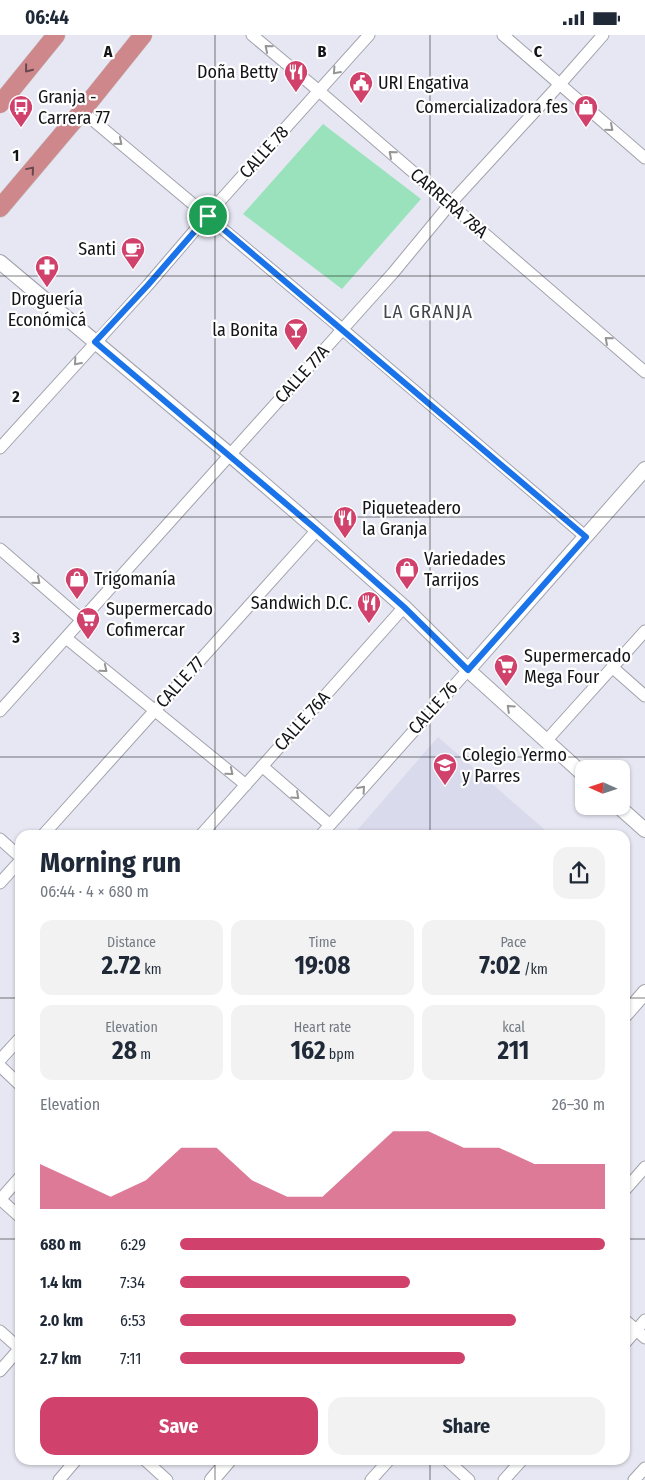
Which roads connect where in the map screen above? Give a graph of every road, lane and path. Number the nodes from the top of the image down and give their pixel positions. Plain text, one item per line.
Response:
1 (56, 35) edge
2 (143, 35) edge
3 (252, 35) edge
4 (369, 35) edge
5 (502, 35) edge
6 (603, 35) edge
7 (560, 84) junction
8 (319, 91) junction
9 (0, 104) edge
10 (82, 111) junction
11 (645, 158) edge
12 (450, 205) junction
13 (0, 207) edge
14 (208, 216) junction
15 (0, 262) edge
16 (342, 329) junction
17 (95, 342) junction
18 (645, 372) edge
19 (0, 448) edge
20 (229, 454) junction
21 (645, 469) edge
22 (317, 530) junction
23 (586, 537) junction
24 (0, 549) edge
25 (404, 607) junction
26 (82, 620) junction
27 (645, 631) edge
28 (66, 638) junction
29 (612, 667) junction
30 (468, 670) junction
31 (645, 696) edge
32 (0, 711) edge
33 (155, 711) junction
34 (546, 741) junction
35 (262, 766) junction
36 (575, 767) edge
37 (246, 785) junction
38 (628, 815) edge
39 (330, 825) junction
40 (48, 830) edge
41 (206, 830) edge
42 (326, 830) edge
43 (645, 830) edge
44 (0, 839) edge
45 (15, 852) edge
46 (15, 866) edge
47 (0, 883) edge
48 (645, 992) edge
49 (630, 1009) edge
50 (15, 1044) edge
51 (0, 1060) edge
52 (0, 1066) edge
53 (15, 1080) edge
54 (645, 1167) edge
55 (15, 1183) edge
56 (630, 1184) edge
57 (0, 1200) edge
58 (15, 1213) edge
59 (645, 1320) edge
60 (630, 1324) edge
61 (0, 1331) edge
62 (641, 1334) edge
63 (630, 1340) edge
64 (15, 1344) edge
65 (15, 1354) edge
66 (0, 1371) edge
67 (72, 1465) edge
68 (150, 1465) edge
69 (225, 1465) edge
70 (384, 1465) edge
71 (452, 1465) edge
72 (518, 1465) edge
73 (645, 1468) edge
74 (59, 1480) edge
75 (167, 1480) edge
76 (212, 1480) edge
77 (371, 1480) edge
78 (470, 1480) edge
79 (504, 1480) edge
80 (634, 1480) edge

1 -> 9 highway
2 - 10 highway
8 -> 3 street, CARRERA 78A
4 -> 8 street, CALLE 78
5 - 7 street
6 - 7 street, CALLE 77A
7 -> 11 street
7 - 12 street, CALLE 77A
12 -> 8 street, CARRERA 78A
8 - 14 street, CALLE 78
13 -> 10 highway
10 -> 14 street
12 - 16 street, CALLE 77A
18 -> 12 street, CARRERA 78A
14 - 16 street
14 - 17 street, CALLE 78
15 - 17 street
16 - 20 street, CALLE 77A
16 - 23 street
17 -> 19 street, CALLE 78
17 - 20 street
20 - 22 street
20 - 26 street, CALLE 77A
21 - 23 street, CALLE 76
22 - 25 street
22 - 33 street, CALLE 77
23 - 30 street, CALLE 76
24 -> 26 street
25 - 30 street
25 - 35 street, CALLE 76A
26 - 28 street, CALLE 77A
27 - 29 street
28 - 32 street, CALLE 77A
28 -> 33 street
29 - 31 street
29 - 34 street
34 -> 30 street
39 -> 30 street, CALLE 76
33 -> 37 street
33 - 40 street, CALLE 77
34 - 36 street
35 - 37 street, CALLE 76A
35 -> 39 street
37 - 41 street, CALLE 76A
38 - 43 street
39 - 42 street, CALLE 76
44 - 45 street
46 - 47 street
48 - 49 street
50 - 51 street
52 - 53 street
54 - 56 street
55 - 57 street
57 - 58 street
59 - 62 street
60 - 62 street
61 - 64 street
62 - 63 street
65 - 66 street
67 - 74 street
68 - 75 street
69 - 76 street
70 - 77 street
71 - 78 street
72 - 79 street
73 - 80 street

